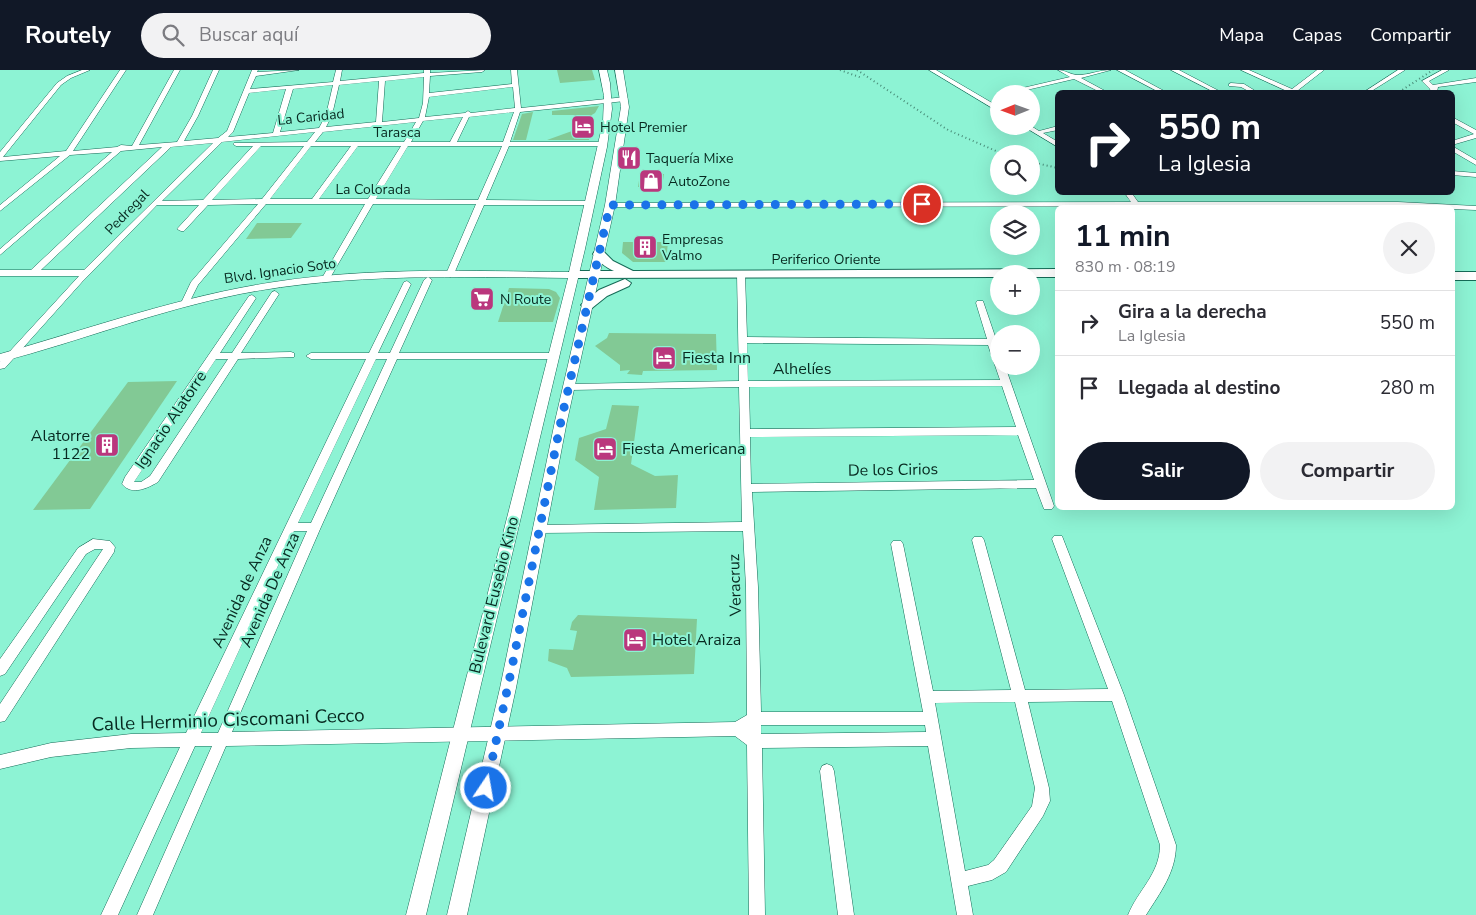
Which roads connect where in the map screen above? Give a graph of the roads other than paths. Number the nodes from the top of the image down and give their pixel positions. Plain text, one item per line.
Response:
1 (87, 70) edge
2 (124, 70) edge
3 (177, 70) edge
4 (216, 70) edge
5 (296, 70) edge
6 (340, 70) edge
7 (482, 70) edge
8 (514, 70) edge
9 (603, 70) edge
10 (619, 70) edge
11 (932, 70) edge
12 (1061, 70) edge
13 (1108, 70) edge
14 (1120, 70) edge
15 (1174, 70) edge
16 (1244, 70) edge
17 (1321, 70) edge
18 (1402, 70) edge
19 (1446, 70) edge
20 (255, 72) edge
21 (427, 73) edge
22 (1076, 78) junction
23 (382, 79) junction
24 (1476, 80) edge
25 (338, 83) junction
26 (516, 85) junction
27 (1040, 85) edge
28 (1231, 85) dead end
29 (290, 87) junction
30 (1100, 90) edge
31 (1159, 90) edge
32 (1214, 90) edge
33 (1251, 90) edge
34 (1289, 90) edge
35 (1296, 90) edge
36 (1370, 90) edge
37 (1433, 90) edge
38 (248, 91) junction
39 (427, 95) junction
40 (990, 96) edge
41 (979, 98) junction
42 (625, 99) junction
43 (609, 100) junction
44 (990, 105) edge
45 (518, 109) junction
46 (468, 113) junction
47 (422, 118) junction
48 (1455, 121) edge
49 (379, 122) junction
50 (322, 128) junction
51 (1055, 129) edge
52 (1040, 132) edge
53 (276, 133) junction
54 (1040, 134) edge
55 (1476, 135) edge
56 (221, 141) junction
57 (1455, 142) edge
58 (180, 143) junction
59 (1055, 143) edge
60 (170, 144) junction
61 (259, 144) junction
62 (309, 144) junction
63 (356, 144) junction
64 (452, 144) junction
65 (506, 144) junction
66 (604, 144) junction
67 (406, 145) junction
68 (135, 146) junction
69 (121, 147) junction
70 (1455, 150) edge
71 (68, 153) junction
72 (0, 157) edge
73 (1476, 162) edge
74 (1455, 173) edge
75 (1476, 175) edge
76 (314, 201) junction
77 (370, 202) junction
78 (155, 203) junction
79 (205, 203) junction
80 (263, 203) junction
81 (481, 203) junction
82 (590, 203) junction
83 (610, 205) junction
84 (1268, 205) edge
85 (1418, 205) edge
86 (1055, 206) edge
87 (1455, 207) edge
88 (1476, 208) edge
89 (0, 209) edge
90 (182, 229) dead end
91 (0, 253) edge
92 (599, 254) junction
93 (0, 272) edge
94 (34, 272) junction
95 (87, 273) junction
96 (1055, 273) edge
97 (450, 274) junction
98 (1455, 276) edge
99 (1476, 276) edge
100 (326, 278) junction
101 (572, 279) junction
102 (593, 279) junction
103 (628, 279) junction
104 (741, 279) junction
105 (427, 281) junction
106 (1040, 281) edge
107 (1055, 281) edge
108 (990, 282) edge
109 (407, 284) junction
110 (1455, 284) edge
111 (1476, 284) edge
112 (275, 294) junction
113 (252, 298) junction
114 (185, 303) junction
115 (980, 303) dead end
116 (588, 305) junction
117 (389, 320) junction
118 (408, 320) junction
119 (990, 336) edge
120 (743, 340) junction
121 (990, 342) edge
122 (13, 354) junction
123 (291, 355) dead end
124 (212, 356) junction
125 (234, 356) junction
126 (311, 356) dead end
127 (372, 356) junction
128 (393, 356) junction
129 (553, 356) junction
130 (1, 363) edge
131 (1002, 375) edge
132 (1005, 383) junction
133 (744, 384) junction
134 (570, 387) junction
135 (213, 389) junction
136 (189, 390) junction
137 (1021, 431) junction
138 (745, 433) junction
139 (1039, 484) junction
140 (746, 488) junction
141 (1048, 506) dead end
142 (748, 526) junction
143 (290, 527) junction
144 (315, 527) junction
145 (539, 529) junction
146 (1058, 539) dead end
147 (978, 540) dead end
148 (897, 544) dead end
149 (0, 670) edge
150 (1117, 695) junction
151 (1020, 696) junction
152 (927, 697) junction
153 (0, 716) edge
154 (930, 718) junction
155 (753, 719) junction
156 (873, 719) junction
157 (737, 730) junction
158 (460, 734) junction
159 (498, 734) junction
160 (222, 738) junction
161 (191, 739) junction
162 (934, 739) junction
163 (877, 740) junction
164 (754, 741) junction
165 (0, 762) edge
166 (827, 771) dead end
167 (960, 880) junction
168 (109, 915) edge
169 (145, 915) edge
170 (416, 915) edge
171 (458, 915) edge
172 (757, 915) edge
173 (846, 915) edge
174 (965, 915) edge
175 (1136, 915) edge

1 - 72 street
2 - 71 street
3 - 68 street
4 - 58 street
5 - 20 street
6 - 25 street
7 - 21 street
8 - 26 street
9 - 43 main road, Bulevard Eusebio Kino
10 - 42 main road
11 - 41 street
12 - 22 street
13 - 22 street
14 - 31 street
15 - 32 street
16 - 34 street
17 - 35 street
18 - 36 street
19 - 37 street
20 - 38 street, Pedregal
21 - 23 street
21 - 39 street
22 - 27 street
22 - 30 street
23 - 25 street
23 - 49 street
24 - 37 street
25 - 29 street
25 - 50 street
26 - 39 street
26 - 45 street
28 - 33 street
29 - 38 street
29 - 53 street
38 - 56 street, Pedregal
39 - 47 street
40 - 41 street
41 - 44 street
42 - 43 street, La Caridad
42 - 83 main road
43 - 45 street, La Caridad
43 - 66 main road, Bulevard Eusebio Kino
45 - 46 street, La Caridad
45 - 65 street
46 - 47 street, La Caridad
46 - 64 street
47 - 49 street, La Caridad
47 - 67 street
48 - 55 street
49 - 50 street, La Caridad
50 - 53 street, La Caridad
50 - 62 street
51 - 52 street
53 - 56 street, La Caridad
54 - 59 street
55 - 57 street
56 - 58 street, Tarasca
56 - 61 street, Tarasca
56 - 78 street, Pedregal
58 - 60 street
60 - 68 street
60 - 94 street
61 - 62 street, Tarasca
61 - 79 street
62 - 63 street, Tarasca
62 - 80 street
63 - 67 street, Tarasca
63 - 76 street
64 - 65 street, Tarasca
64 - 67 street, Tarasca
65 - 66 street, Tarasca
65 - 81 street
66 - 82 main road, Bulevard Eusebio Kino
67 - 77 street
68 - 69 street
69 - 71 street
69 - 91 street
70 - 73 street
71 - 72 street
71 - 89 street
74 - 75 street
76 - 77 street, La Colorada
76 - 80 street, La Colorada
77 - 81 street, La Colorada
77 - 100 street
78 - 79 street, La Colorada
78 - 95 street, Pedregal
79 - 80 street, La Colorada
79 - 90 street
80 - 114 street
81 - 82 street, La Colorada
81 - 97 street
82 - 101 main road, Bulevard Eusebio Kino
83 - 86 street
83 - 92 main road
84 - 85 street
87 - 88 street
92 - 102 main road
92 - 103 highway
93 - 94 street
94 - 95 street
95 - 122 street, Pedregal
96 - 104 highway, Periferico Oriente
97 - 100 main road, Blvd. Ignacio Soto
97 - 101 main road, Blvd. Ignacio Soto
97 - 105 main road
98 - 99 highway
100 - 113 main road
100 - 114 main road, Blvd. Ignacio Soto
101 - 102 highway, Periferico Oriente
101 - 105 main road, Blvd. Ignacio Soto
101 - 129 main road, Bulevard Eusebio Kino
102 - 103 highway, Periferico Oriente
102 - 116 main road
103 - 104 highway, Periferico Oriente
103 - 116 highway
104 - 108 highway, Periferico Oriente
104 - 120 street, Veracruz
105 - 109 main road, Blvd. Ignacio Soto
105 - 118 street, Avenida De Anza
106 - 107 highway
109 - 112 main road, Blvd. Ignacio Soto
109 - 117 street, Avenida de Anza
110 - 111 highway
112 - 113 main road, Blvd. Ignacio Soto
112 - 125 street, Ignacio Alatorre
113 - 124 street, Ignacio Alatorre
113 - 130 main road, Blvd. Ignacio Soto
114 - 122 main road, Blvd. Ignacio Soto
115 - 119 street
116 - 134 main road
117 - 118 street
117 - 127 street, Avenida de Anza
118 - 128 street, Avenida De Anza
120 - 121 street
120 - 133 street, Veracruz
122 - 130 main road, Blvd. Ignacio Soto
123 - 125 street
124 - 125 street
124 - 136 street, Ignacio Alatorre
125 - 135 street, Ignacio Alatorre
126 - 127 street
127 - 128 street
127 - 143 street, Avenida de Anza
128 - 129 street
128 - 144 street, Avenida De Anza
129 - 158 main road, Bulevard Eusebio Kino
131 - 132 street
132 - 133 street, Alhelíes
132 - 137 street
133 - 134 street, Alhelíes
133 - 138 street, Veracruz
134 - 145 main road
135 - 136 street
135 - 136 street, Ignacio Alatorre
137 - 138 street
137 - 139 street
138 - 140 street, Veracruz
139 - 140 street, De los Cirios
139 - 141 street
140 - 142 street, Veracruz
142 - 145 street
142 - 155 street, Veracruz
143 - 144 street
143 - 161 street, Avenida de Anza
144 - 160 street, Avenida De Anza
145 - 159 main road
146 - 150 street
147 - 151 street
148 - 152 street
149 - 153 street
150 - 151 street
150 - 175 street
151 - 152 street
151 - 167 street
152 - 154 street
154 - 156 street
154 - 162 street
155 - 156 street
155 - 157 street
155 - 164 street, Veracruz
156 - 163 street
157 - 159 street, Calle Herminio Ciscomani Cecco
157 - 164 street
158 - 159 street, Calle Herminio Ciscomani Cecco
158 - 160 street, Calle Herminio Ciscomani Cecco
158 - 170 main road, Bulevard Eusebio Kino
159 - 171 main road
160 - 161 street, Calle Herminio Ciscomani Cecco
160 - 169 street, Avenida De Anza
161 - 165 street, Calle Herminio Ciscomani Cecco
161 - 168 street, Avenida de Anza
162 - 163 street
162 - 167 street
163 - 164 street
164 - 172 street, Veracruz
166 - 173 street
167 - 174 street

